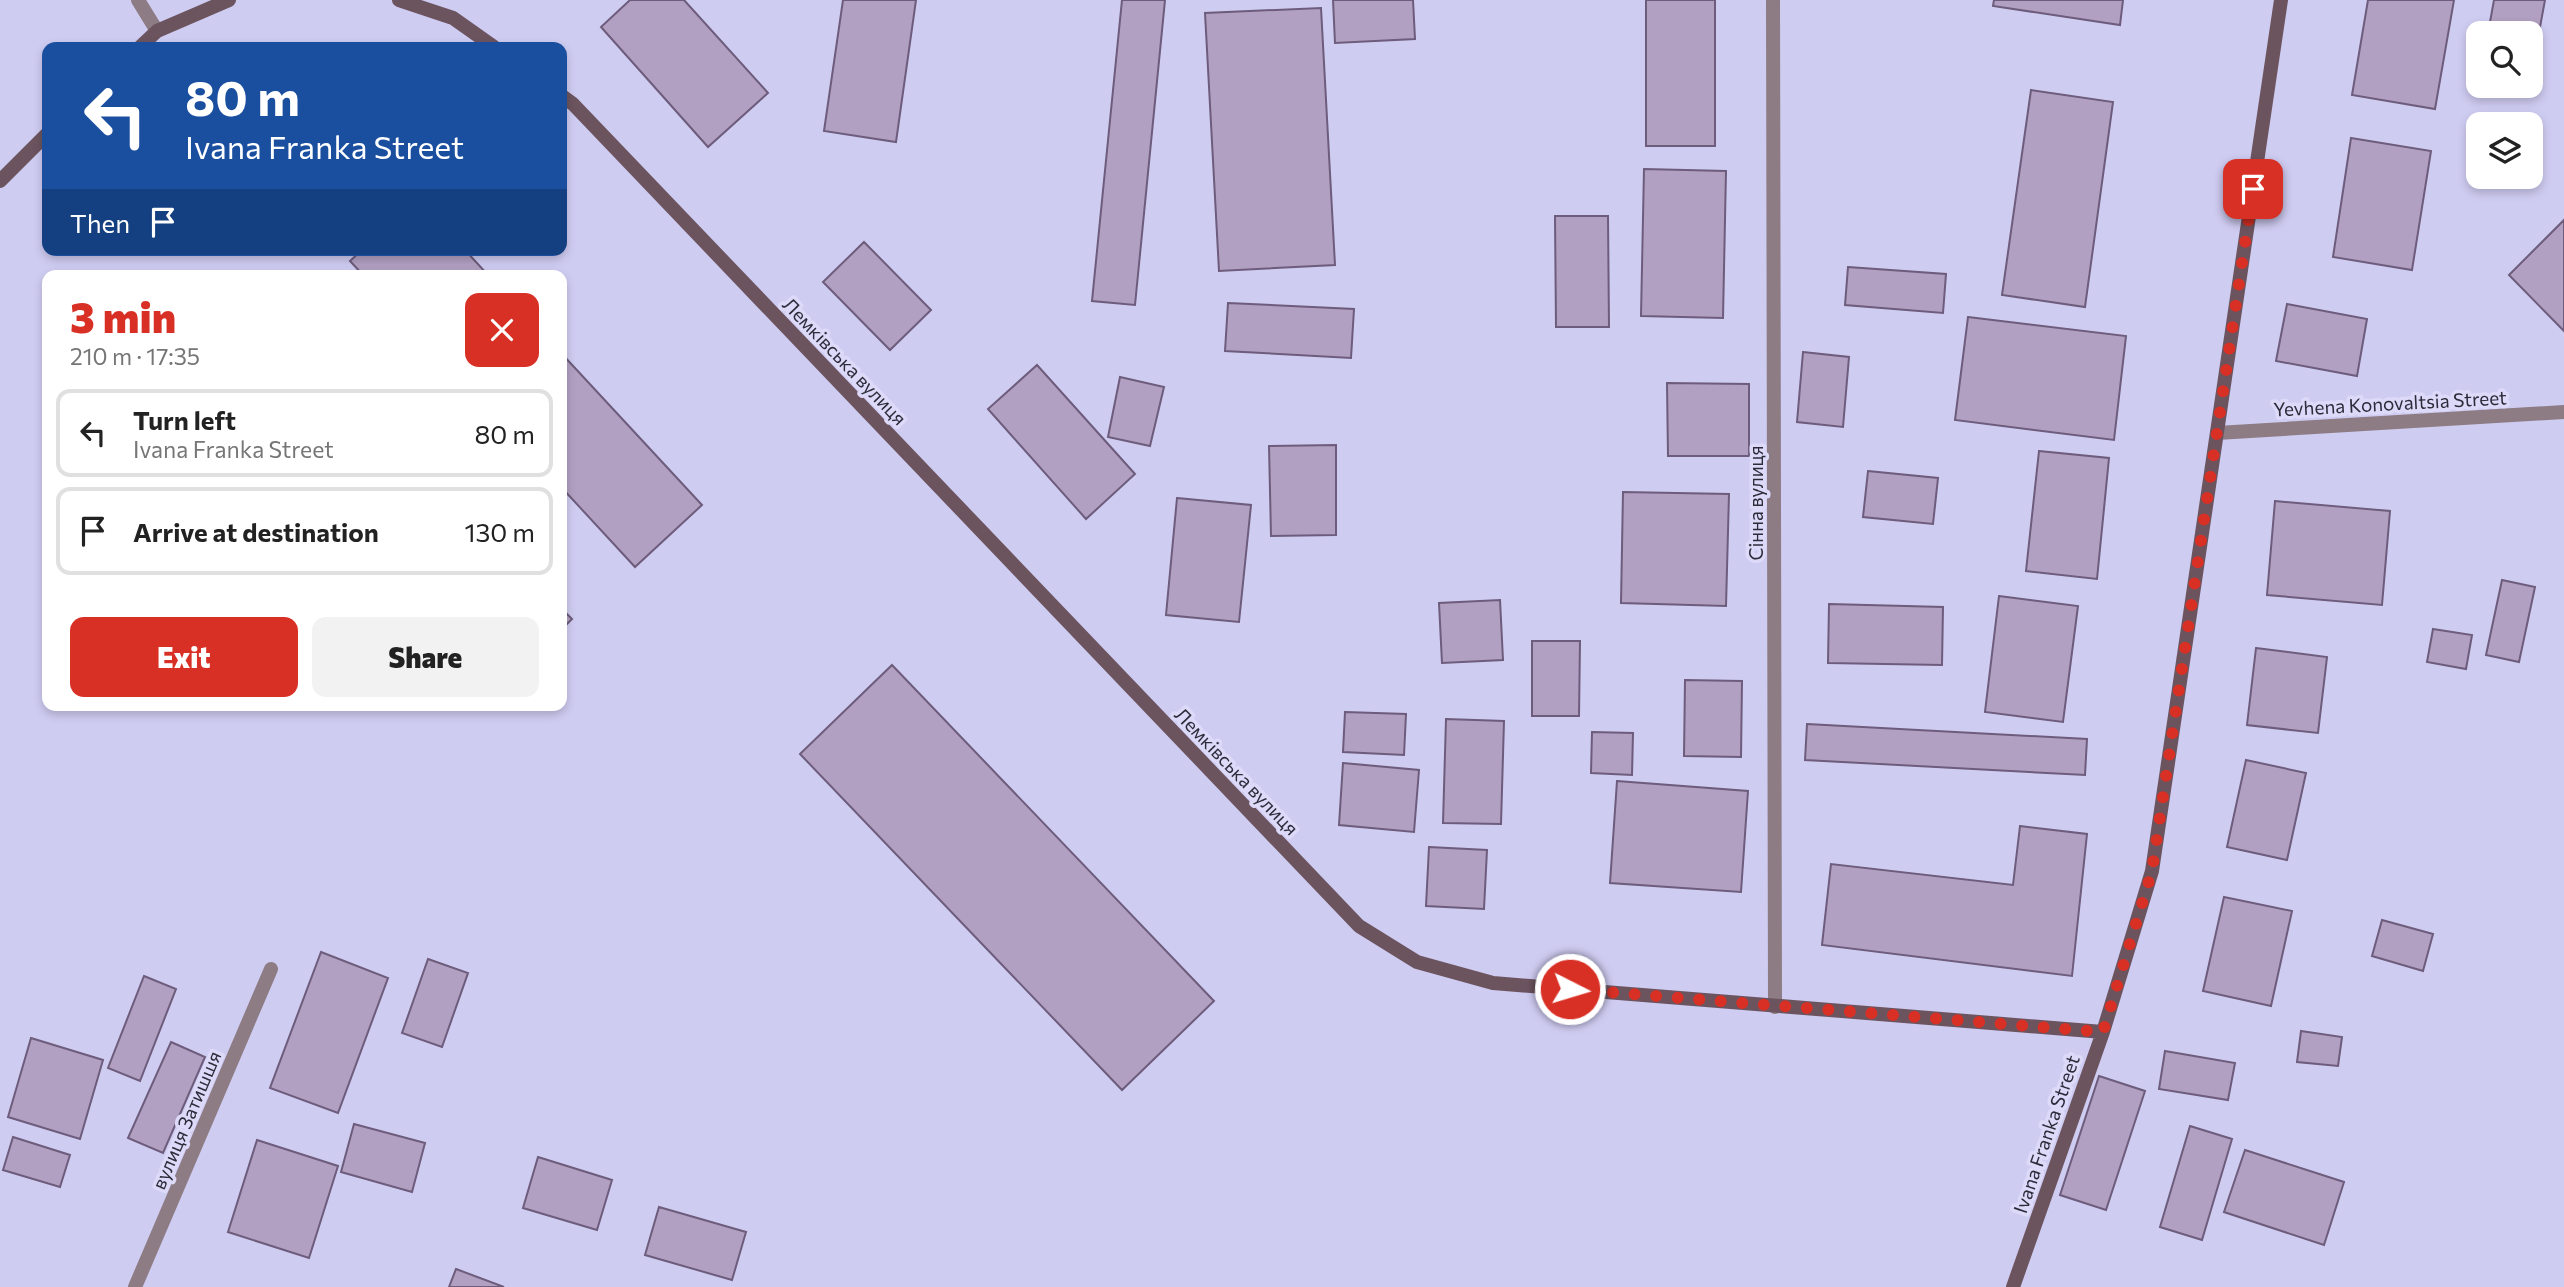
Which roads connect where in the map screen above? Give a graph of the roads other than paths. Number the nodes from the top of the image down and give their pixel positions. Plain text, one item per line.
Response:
1 (138, 0) edge
2 (229, 0) edge
3 (399, 0) edge
4 (1773, 0) edge
5 (2281, 0) edge
6 (157, 31) junction
7 (145, 42) edge
8 (487, 42) edge
9 (567, 101) edge
10 (42, 140) edge
11 (0, 181) edge
12 (2564, 412) edge
13 (2217, 433) junction
14 (271, 969) dead end
15 (1775, 1007) junction
16 (2103, 1032) junction
17 (135, 1287) edge
18 (2013, 1287) edge

1 - 6 street
2 - 6 main road
3 - 8 main road
4 - 15 street, Сінна вулиця
5 - 13 main road, Ivana Franka Street
6 - 7 main road
9 - 15 main road, Лемківська вулиця
10 - 11 main road
12 - 13 street, Yevhena Konovaltsia Street
13 - 16 main road, Ivana Franka Street
14 - 17 street, вулиця Затишшя
15 - 16 main road, Лемківська вулиця
16 - 18 main road, Ivana Franka Street

